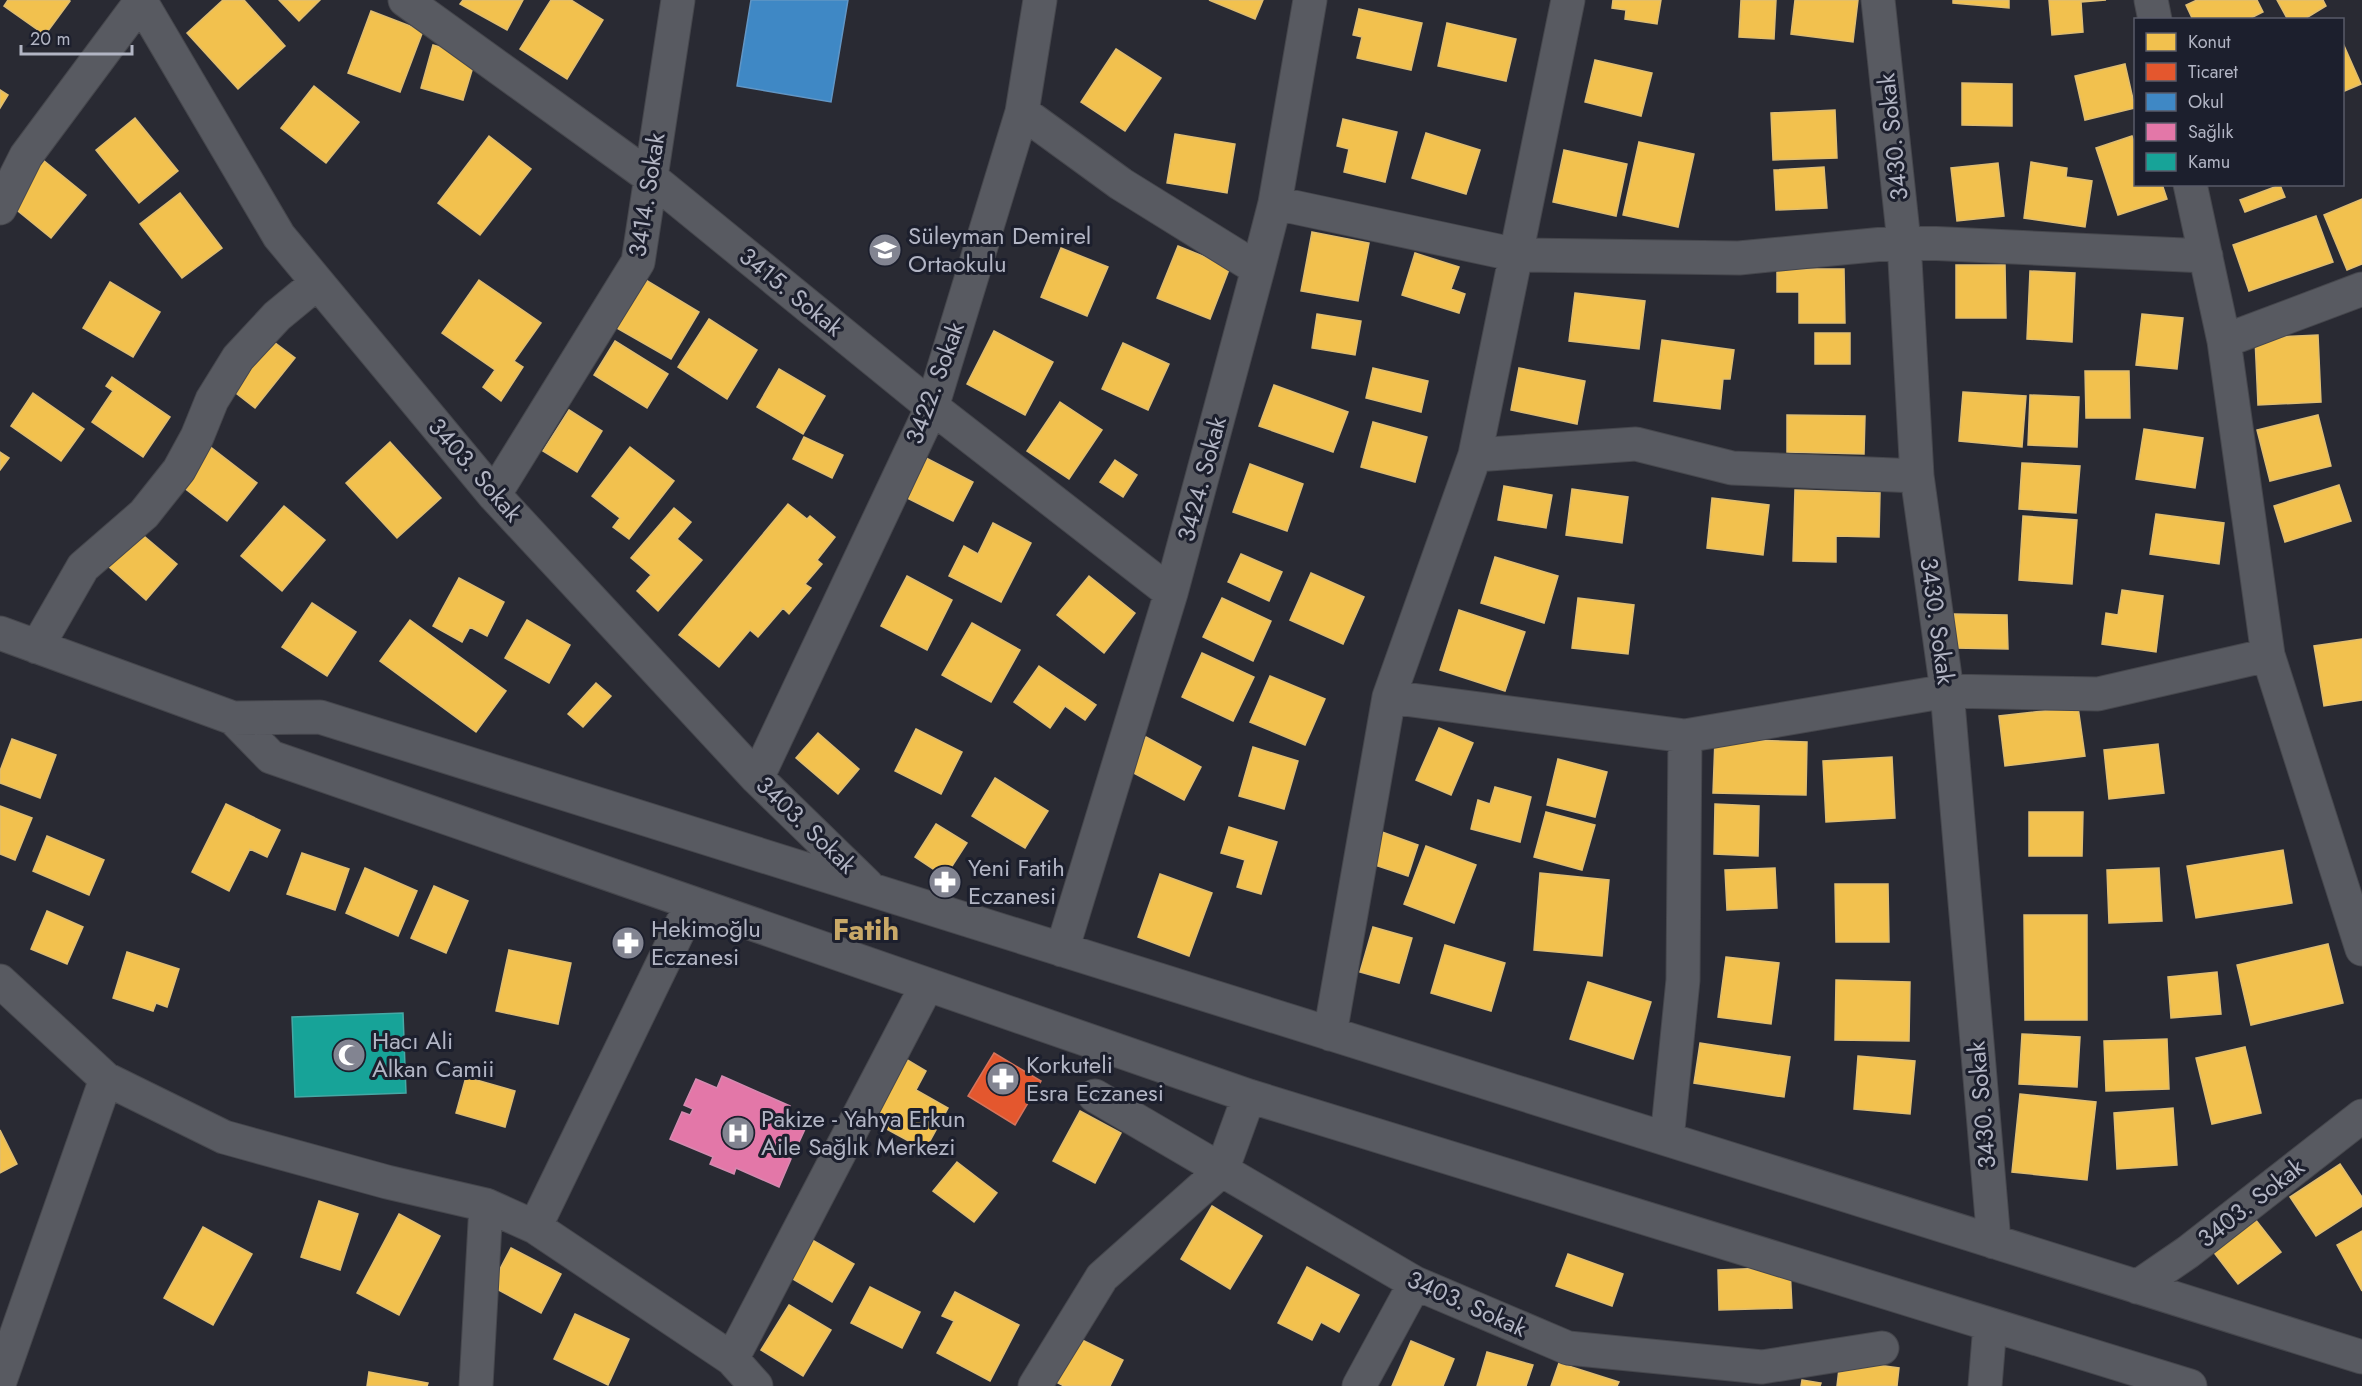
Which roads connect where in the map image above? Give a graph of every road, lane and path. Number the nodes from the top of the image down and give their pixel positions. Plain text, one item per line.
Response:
1 (141, 0) edge
2 (405, 0) edge
3 (678, 0) edge
4 (1040, 0) edge
5 (1310, 0) edge
6 (1568, 0) edge
7 (1878, 0) edge
8 (2151, 0) edge
9 (2155, 18) edge
10 (1022, 112) junction
11 (650, 177) junction
12 (2190, 186) edge
13 (1275, 203) junction
14 (0, 208) edge
15 (1904, 242) junction
16 (1517, 255) junction
17 (2206, 256) junction
18 (1258, 269) junction
19 (317, 283) junction
20 (2362, 289) edge
21 (2224, 341) junction
22 (932, 407) junction
23 (1475, 455) junction
24 (1917, 476) junction
25 (494, 495) junction
26 (1171, 593) junction
27 (0, 633) edge
28 (37, 647) junction
29 (2268, 655) junction
30 (1947, 691) junction
31 (1389, 697) junction
32 (233, 718) junction
33 (1685, 736) junction
34 (757, 778) junction
35 (873, 890) junction
36 (692, 903) junction
37 (2362, 949) edge
38 (1062, 950) junction
39 (0, 981) edge
40 (927, 985) junction
41 (1330, 1034) junction
42 (106, 1079) junction
43 (1095, 1096) dead end
44 (1249, 1096) junction
45 (2362, 1116) edge
46 (1667, 1139) junction
47 (1222, 1170) junction
48 (486, 1205) junction
49 (535, 1227) junction
50 (1994, 1242) junction
51 (1415, 1283) junction
52 (2137, 1287) junction
53 (1990, 1325) junction
54 (1882, 1348) dead end
55 (2362, 1358) edge
56 (732, 1359) junction
57 (0, 1381) edge
58 (476, 1386) edge
59 (756, 1386) edge
60 (1035, 1386) edge
61 (1359, 1386) edge
62 (1985, 1386) edge
63 (2190, 1386) edge

1 - 14 street
1 - 19 street, 3403. Sokak
2 - 11 street, 3415. Sokak
3 - 11 street, 3414. Sokak
4 - 10 street, 3422. Sokak
5 - 13 street, 3424. Sokak
6 - 16 street
7 - 15 street, 3430. Sokak
8 - 9 street
10 - 18 street
10 - 22 street, 3422. Sokak
11 - 22 street, 3415. Sokak
11 - 25 street, 3414. Sokak
12 - 17 street
13 - 16 street
13 - 18 street, 3424. Sokak
15 - 16 street
15 - 17 street
15 - 24 street, 3430. Sokak
16 - 23 street
17 - 21 street
18 - 26 street, 3424. Sokak
19 - 25 street, 3403. Sokak
19 - 28 street
20 - 21 street
21 - 29 street
22 - 26 street, 3415. Sokak
22 - 34 street, 3422. Sokak
23 - 24 street
23 - 31 street
24 - 30 street, 3430. Sokak
25 - 34 street, 3403. Sokak
26 - 38 street, 3424. Sokak
27 - 28 street
28 - 32 street
29 - 30 street
29 - 37 street
30 - 33 street
30 - 50 street, 3430. Sokak
31 - 33 street
31 - 41 street
32 - 35 street
32 - 36 street
33 - 46 street
34 - 35 street, 3403. Sokak
35 - 38 street
36 - 40 street
36 - 49 street
38 - 41 street
39 - 42 street
40 - 44 street
40 - 56 street
41 - 46 street
42 - 48 street
42 - 57 street
43 - 47 street, 3403. Sokak
44 - 47 street
44 - 53 street
45 - 52 street, 3403. Sokak
46 - 50 street
47 - 51 street, 3403. Sokak
47 - 60 street
48 - 49 street
48 - 58 street
49 - 56 street
50 - 52 street
51 - 54 street, 3403. Sokak
51 - 61 street
52 - 55 street
53 - 62 street
53 - 63 street
56 - 59 street

